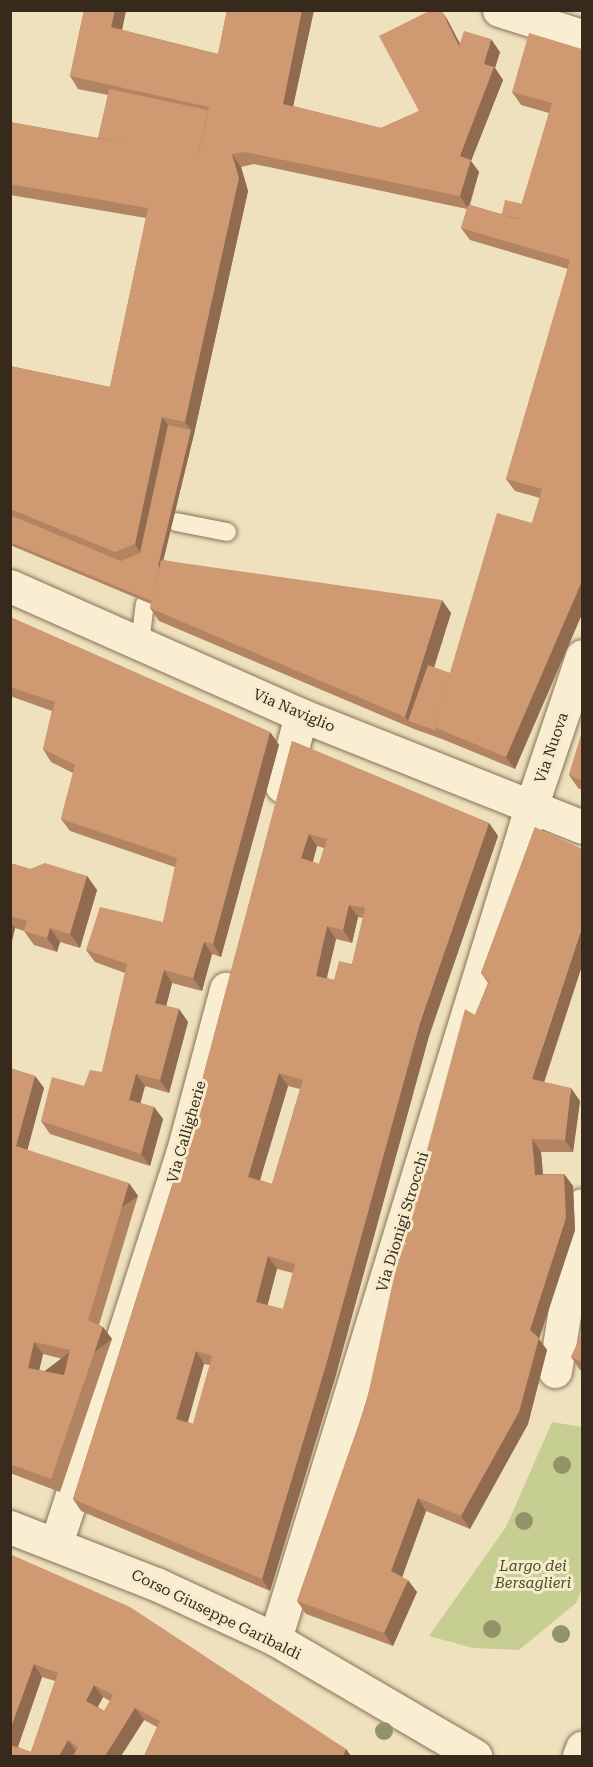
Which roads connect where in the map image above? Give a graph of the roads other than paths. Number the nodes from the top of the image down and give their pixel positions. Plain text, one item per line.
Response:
1 (499, 10) edge
2 (582, 36) edge
3 (176, 522) dead end
4 (227, 532) dead end
5 (10, 586) edge
6 (145, 604) edge
7 (140, 643) junction
8 (582, 656) edge
9 (302, 715) junction
10 (532, 804) junction
11 (275, 811) edge
12 (582, 827) edge
13 (235, 958) edge
14 (582, 1205) edge
15 (555, 1371) dead end
16 (10, 1527) edge
17 (56, 1544) junction
18 (275, 1640) junction
19 (582, 1748) edge
20 (475, 1756) edge
21 (579, 1756) edge

1 - 2 street
3 - 4 lane
5 - 7 street, Via Naviglio
6 - 7 lane
7 - 9 street, Via Naviglio
8 - 10 street, Via Nuova
9 - 10 street, Via Naviglio
9 - 11 street
10 - 12 street, Via Naviglio
10 - 18 street, Via Dionigi Strocchi
13 - 17 street, Via Calligherie
14 - 15 street
16 - 17 street, Corso Giuseppe Garibaldi
17 - 18 street, Corso Giuseppe Garibaldi
18 - 20 street, Corso Giuseppe Garibaldi
19 - 21 street

